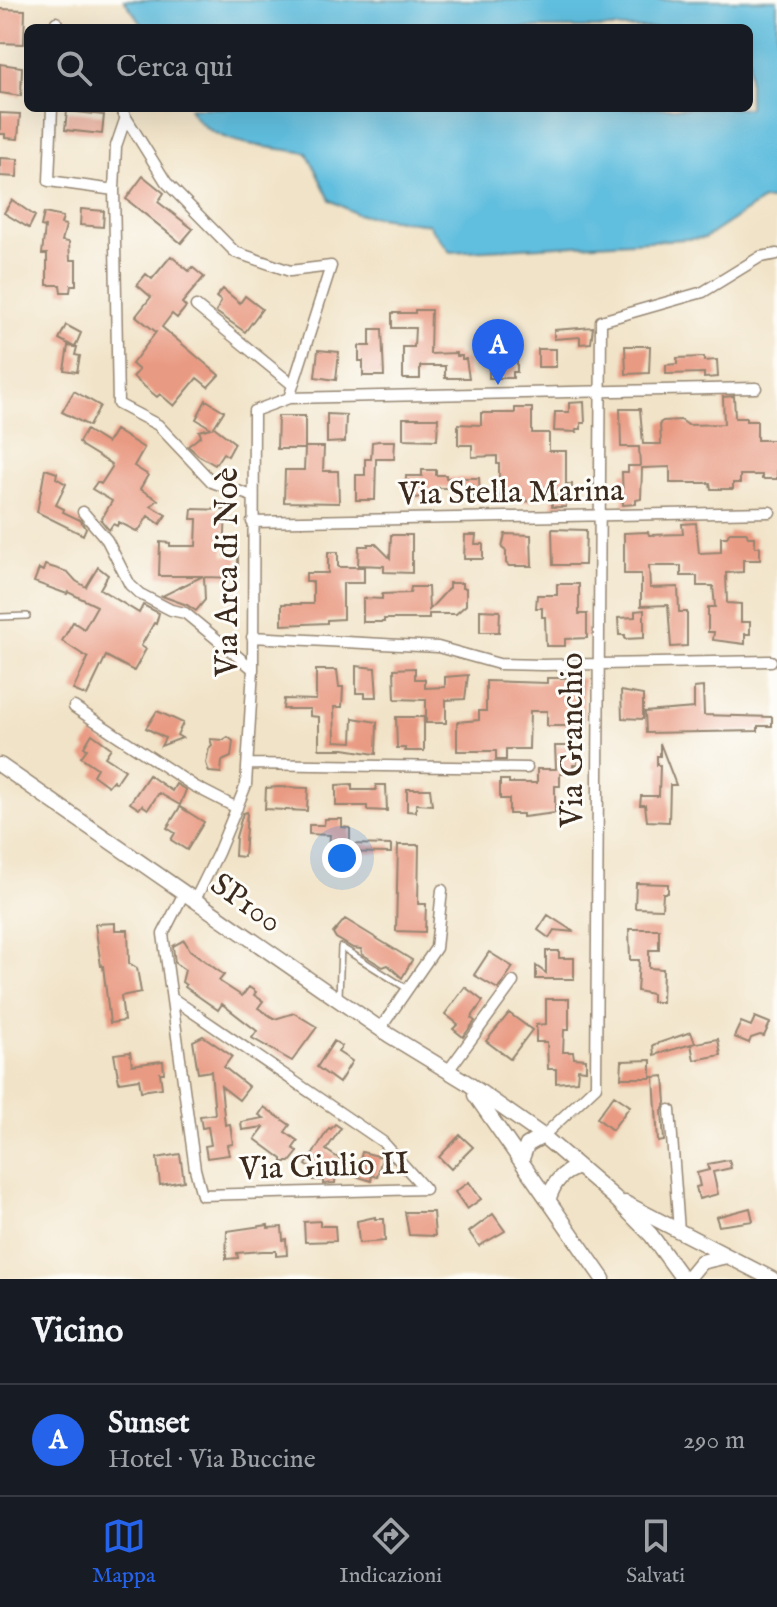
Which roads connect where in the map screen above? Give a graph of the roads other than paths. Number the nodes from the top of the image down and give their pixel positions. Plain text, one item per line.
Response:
1 (52, 112) edge
2 (123, 113) edge
3 (114, 190) junction
4 (777, 254) edge
5 (196, 306) dead end
6 (293, 385) junction
7 (756, 388) dead end
8 (598, 391) junction
9 (289, 398) junction
10 (252, 496) junction
11 (83, 512) dead end
12 (770, 512) dead end
13 (598, 516) junction
14 (252, 522) junction
15 (27, 616) dead end
16 (0, 617) edge
17 (252, 637) junction
18 (771, 661) dead end
19 (598, 663) junction
20 (253, 669) junction
21 (74, 707) dead end
22 (248, 764) junction
23 (0, 765) edge
24 (527, 768) dead end
25 (237, 808) junction
26 (442, 890) dead end
27 (190, 896) junction
28 (513, 982) dead end
29 (407, 989) junction
30 (172, 998) junction
31 (339, 1000) junction
32 (380, 1029) junction
33 (448, 1071) junction
34 (466, 1082) junction
35 (670, 1110) dead end
36 (543, 1136) junction
37 (521, 1161) junction
38 (579, 1167) junction
39 (614, 1197) junction
40 (548, 1201) junction
41 (679, 1231) junction
42 (727, 1256) junction
43 (603, 1279) edge
44 (685, 1279) edge
45 (772, 1279) edge

1 - 3 street
2 - 3 street
2 - 6 street
3 - 10 street
4 - 8 street, Via Granchio
5 - 6 street
6 - 9 street
7 - 8 street
8 - 9 street
8 - 13 street, Via Granchio
9 - 10 street, Via Arca di Noè
10 - 14 street, Via Arca di Noè
11 - 20 street
12 - 13 street, Via Stella Marina
13 - 14 street, Via Stella Marina
13 - 19 street, Via Granchio
14 - 17 street, Via Arca di Noè
15 - 16 lane
17 - 19 street
17 - 20 street, Via Arca di Noè
18 - 19 street
19 - 36 street, Via Granchio
20 - 22 street, Via Arca di Noè
21 - 25 street
22 - 24 street
22 - 25 street, Via Arca di Noè
23 - 27 main road, SP100 / SP100
25 - 27 street, Via Arca di Noè
26 - 29 street
27 - 30 street, Via Giulio II
27 - 31 main road, SP100 / SP100
28 - 33 street
29 - 31 lane
29 - 32 street
30 - 30 street, Via Giulio II
31 - 32 main road, SP100 / SP100
32 - 33 main road, SP100 / SP100
33 - 34 main road, SP100 / SP100
34 - 36 main road, SP100
34 - 37 main road
35 - 41 street
36 - 37 main road
36 - 38 main road, SP100
37 - 40 main road
38 - 39 main road, SP100
38 - 40 main road
39 - 41 main road
39 - 44 main road
40 - 43 main road
41 - 42 main road
42 - 44 main road
42 - 45 main road

